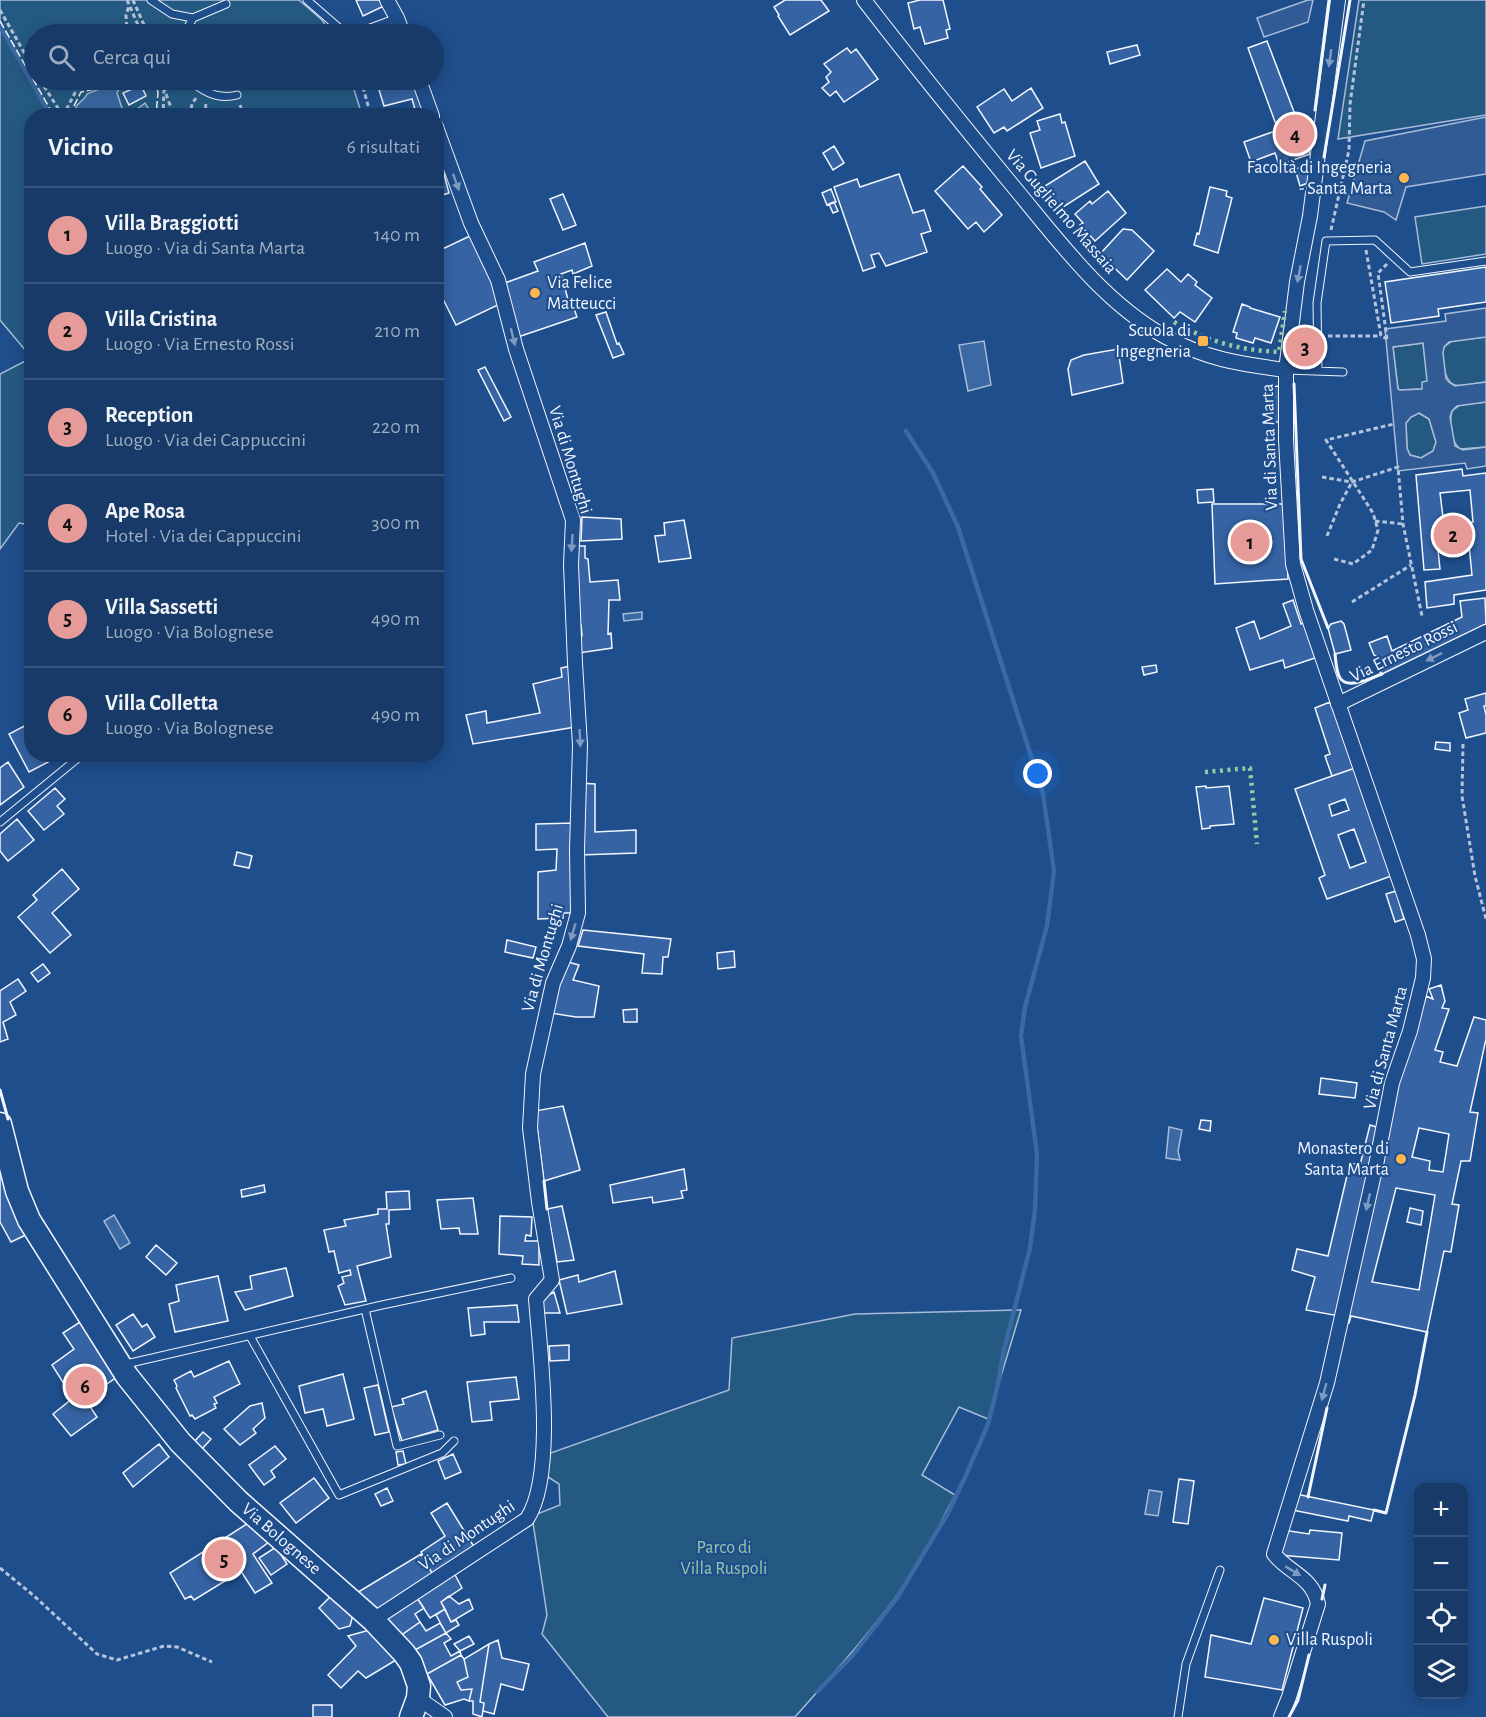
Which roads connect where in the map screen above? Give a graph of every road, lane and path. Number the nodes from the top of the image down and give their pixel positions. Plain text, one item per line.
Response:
1 (127, 0) edge
2 (133, 0) edge
3 (151, 0) edge
4 (307, 0) edge
5 (387, 0) edge
6 (864, 0) edge
7 (1338, 0) edge
8 (1364, 0) edge
9 (226, 3) dead end
10 (129, 6) junction
11 (0, 10) edge
12 (137, 10) junction
13 (132, 13) junction
14 (193, 18) junction
15 (398, 18) junction
16 (126, 24) edge
17 (137, 24) edge
18 (143, 24) edge
19 (190, 24) edge
20 (335, 24) edge
21 (382, 24) edge
22 (400, 24) edge
23 (24, 52) edge
24 (46, 90) edge
25 (76, 90) edge
26 (164, 90) edge
27 (165, 90) edge
28 (204, 90) joint
29 (364, 90) edge
30 (423, 90) edge
31 (236, 91) edge
32 (58, 108) edge
33 (67, 108) edge
34 (163, 108) edge
35 (171, 108) edge
36 (191, 108) edge
37 (369, 108) edge
38 (429, 108) edge
39 (444, 149) edge
40 (1330, 232) dead end
41 (1365, 242) junction
42 (1394, 256) junction
43 (1486, 261) edge
44 (1381, 336) junction
45 (1318, 337) junction
46 (1286, 370) junction
47 (1318, 370) junction
48 (1344, 372) dead end
49 (1394, 424) dead end
50 (1323, 477) dead end
51 (1352, 482) junction
52 (1376, 521) junction
53 (1403, 524) junction
54 (1327, 536) dead end
55 (1334, 559) dead end
56 (1411, 565) junction
57 (1352, 602) dead end
58 (1422, 616) dead end
59 (1486, 632) edge
60 (1338, 704) junction
61 (1463, 744) dead end
62 (74, 762) edge
63 (0, 822) edge
64 (1486, 919) edge
65 (0, 1124) edge
66 (511, 1278) dead end
67 (365, 1309) junction
68 (249, 1336) junction
69 (120, 1365) junction
70 (440, 1435) dead end
71 (454, 1441) dead end
72 (0, 1568) edge
73 (1220, 1570) dead end
74 (373, 1620) junction
75 (212, 1662) dead end
76 (415, 1708) edge
77 (445, 1717) edge
78 (1178, 1717) edge
79 (1281, 1717) edge

1 - 10 path
2 - 12 path
3 - 14 lane
4 - 20 lane
5 - 15 street
6 - 46 street, Via Guglielmo Massaia
7 -> 46 street, Via di Santa Marta
8 - 40 path
9 - 14 lane
10 - 13 path
10 - 16 path
11 - 23 path
12 - 13 path
12 - 18 path
13 - 17 path
14 - 19 lane
15 - 21 lane
15 - 22 street
24 - 32 path
25 - 33 path
26 - 34 path
27 - 35 path
28 - 31 lane
28 - 36 path
29 - 37 path
30 - 38 street
39 -> 74 street, Via di Montughi
41 - 42 lane
41 - 44 path
41 - 45 lane
42 - 43 lane
42 - 44 path
44 - 45 path
45 - 47 lane
46 - 47 lane
46 - 60 street, Via di Santa Marta
47 - 48 lane
49 - 51 path
50 - 51 path
51 - 52 path
51 - 53 path
51 - 54 path
52 - 53 path
52 - 55 path
53 - 56 path
56 - 57 path
56 - 58 path
59 -> 60 street, Via Ernesto Rossi
60 -> 79 street, Via di Santa Marta
61 - 64 path
62 - 63 lane
65 - 69 main road, Via Bolognese
66 - 67 lane
67 - 68 lane
67 - 70 lane
68 - 69 lane
68 - 71 lane
69 - 74 main road, Via Bolognese
72 - 75 path
73 - 78 lane
74 - 76 main road, Via Bolognese
76 - 77 street

